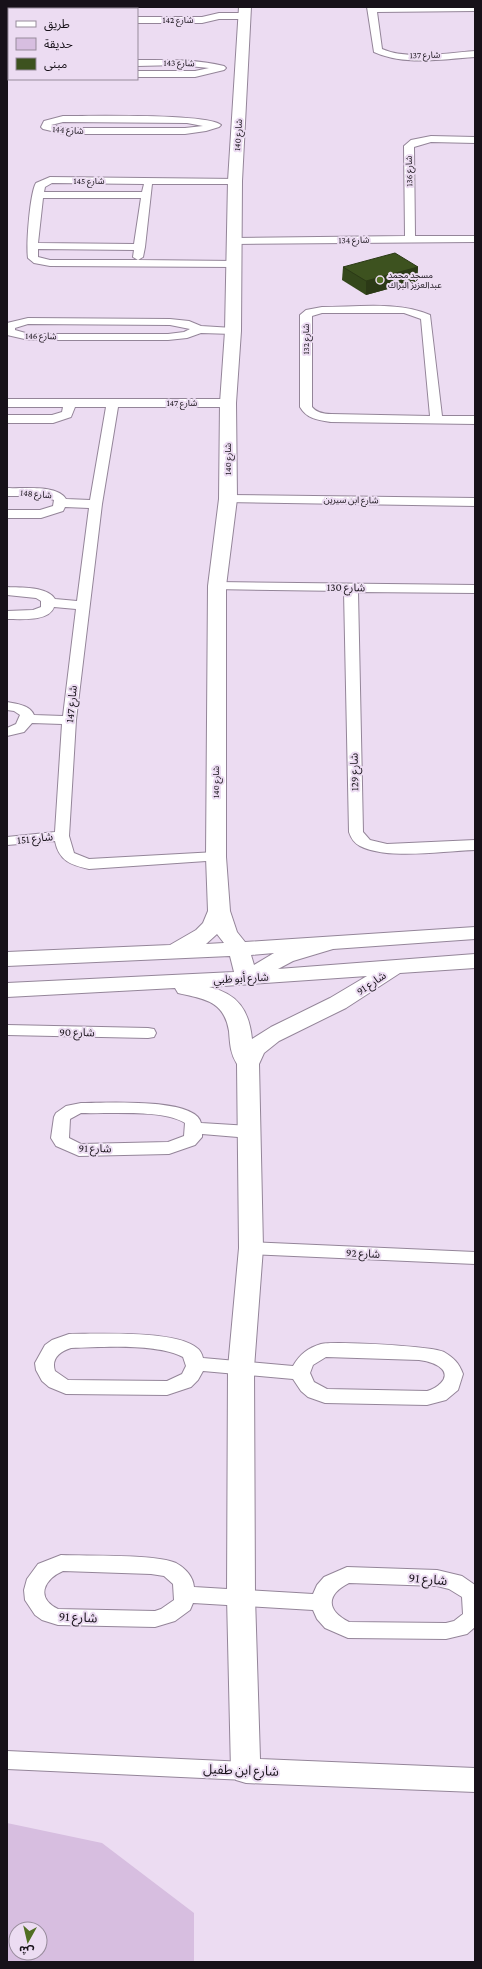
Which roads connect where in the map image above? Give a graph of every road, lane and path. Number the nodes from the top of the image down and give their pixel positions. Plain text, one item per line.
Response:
1 (372, 8) edge
2 (475, 8) edge
3 (196, 10) dead end
4 (245, 12) edge
5 (219, 16) junction
6 (138, 20) edge
7 (475, 54) edge
8 (138, 62) edge
9 (221, 68) junction
10 (243, 68) junction
11 (138, 74) edge
12 (227, 125) junction
13 (475, 140) edge
14 (148, 181) junction
15 (235, 181) junction
16 (38, 195) junction
17 (146, 195) junction
18 (410, 239) junction
19 (475, 239) edge
20 (234, 241) junction
21 (32, 246) junction
22 (140, 247) junction
23 (137, 263) junction
24 (235, 264) junction
25 (199, 330) junction
26 (233, 330) junction
27 (7, 403) edge
28 (70, 403) junction
29 (113, 403) junction
30 (228, 403) junction
31 (7, 419) edge
32 (436, 419) junction
33 (475, 420) edge
34 (7, 492) edge
35 (228, 499) junction
36 (475, 502) edge
37 (59, 503) junction
38 (96, 504) junction
39 (7, 514) edge
40 (217, 586) junction
41 (351, 587) junction
42 (475, 589) edge
43 (7, 591) edge
44 (47, 603) junction
45 (83, 605) junction
46 (7, 615) edge
47 (7, 706) edge
48 (26, 719) junction
49 (69, 720) junction
50 (7, 732) edge
51 (62, 836) junction
52 (7, 841) edge
53 (475, 845) edge
54 (216, 857) junction
55 (220, 911) junction
56 (475, 933) edge
57 (331, 943) junction
58 (239, 949) junction
59 (173, 951) junction
60 (7, 959) edge
61 (475, 960) edge
62 (396, 966) junction
63 (246, 978) junction
64 (182, 981) junction
65 (158, 983) junction
66 (7, 990) edge
67 (7, 1030) edge
68 (148, 1033) dead end
69 (248, 1064) junction
70 (193, 1128) junction
71 (250, 1132) junction
72 (251, 1248) junction
73 (475, 1258) edge
74 (196, 1364) junction
75 (240, 1368) junction
76 (300, 1373) junction
77 (185, 1594) junction
78 (241, 1597) junction
79 (322, 1602) junction
80 (7, 1760) edge
81 (246, 1770) junction
82 (475, 1780) edge

1 - 2 street
1 - 7 street, شارع 137
3 - 5 street, شارع 142
4 - 5 street, شارع 142
4 - 10 street, شارع 140
5 - 6 street, شارع 142
8 - 9 street, شارع 143
9 - 10 street, شارع 143
9 - 11 street, شارع 143
10 - 12 street, شارع 140
12 - 12 street, شارع 144
12 - 15 street, شارع 140
13 - 18 street, شارع 136
14 - 15 street, شارع 145
14 - 16 street, شارع 145
14 - 17 street
15 - 20 street, شارع 140
16 - 17 street, شارع 145
16 - 21 street
17 - 22 street
18 - 19 street, شارع 134
18 - 20 street, شارع 134
20 - 24 street, شارع 140
21 - 22 street
21 - 23 street
22 - 23 street
23 - 24 street
24 - 26 street, شارع 140
25 - 25 street, شارع 146
25 - 26 street, شارع 146
26 - 30 street, شارع 140
27 - 28 street, شارع 147
28 - 29 street, شارع 147
28 - 31 street
29 - 30 street, شارع 147
29 - 38 street, شارع 147
30 - 35 street, شارع 140
32 - 32 street, شارع 132
32 - 33 street, شارع 132
34 - 37 street, شارع 148
35 - 36 street, شارع ابن سيرين
35 - 40 street, شارع 140
37 - 38 street, شارع 148
37 - 39 street, شارع 148
38 - 45 street, شارع 147
40 - 41 street, شارع 130
40 - 54 street, شارع 140
41 - 42 street, شارع 130
41 - 53 street, شارع 129
43 - 44 street
44 - 45 street
44 - 46 street
45 - 49 street, شارع 147
47 - 48 street
48 - 49 street
48 - 50 street
49 - 51 street, شارع 147
51 - 52 street, شارع 151
51 - 54 street, شارع 147
54 - 55 street, شارع 140
55 - 58 street, شارع 140
55 - 59 street
56 - 57 street
57 - 58 street
57 - 63 street
58 - 59 street
58 - 63 street, شارع 140
58 - 64 street
59 - 60 street
61 - 62 street, شارع أبو ظبي
62 - 63 street, شارع أبو ظبي
62 - 69 street, شارع 91
63 - 64 street, شارع أبو ظبي
64 - 65 street, شارع أبو ظبي
65 - 66 street, شارع أبو ظبي
65 - 69 street
67 - 68 street, شارع 90
69 - 71 street
70 - 70 street, شارع 91
70 - 71 street
71 - 72 street
72 - 73 street, شارع 92
72 - 75 street
74 - 74 street
74 - 75 street
75 - 76 street
75 - 78 street
76 - 76 street
77 - 77 street, شارع 91
77 - 78 street
78 - 79 street
78 - 81 street
79 - 79 street, شارع 91
80 - 81 street, شارع ابن طفيل
81 - 82 street, شارع ابن طفيل

